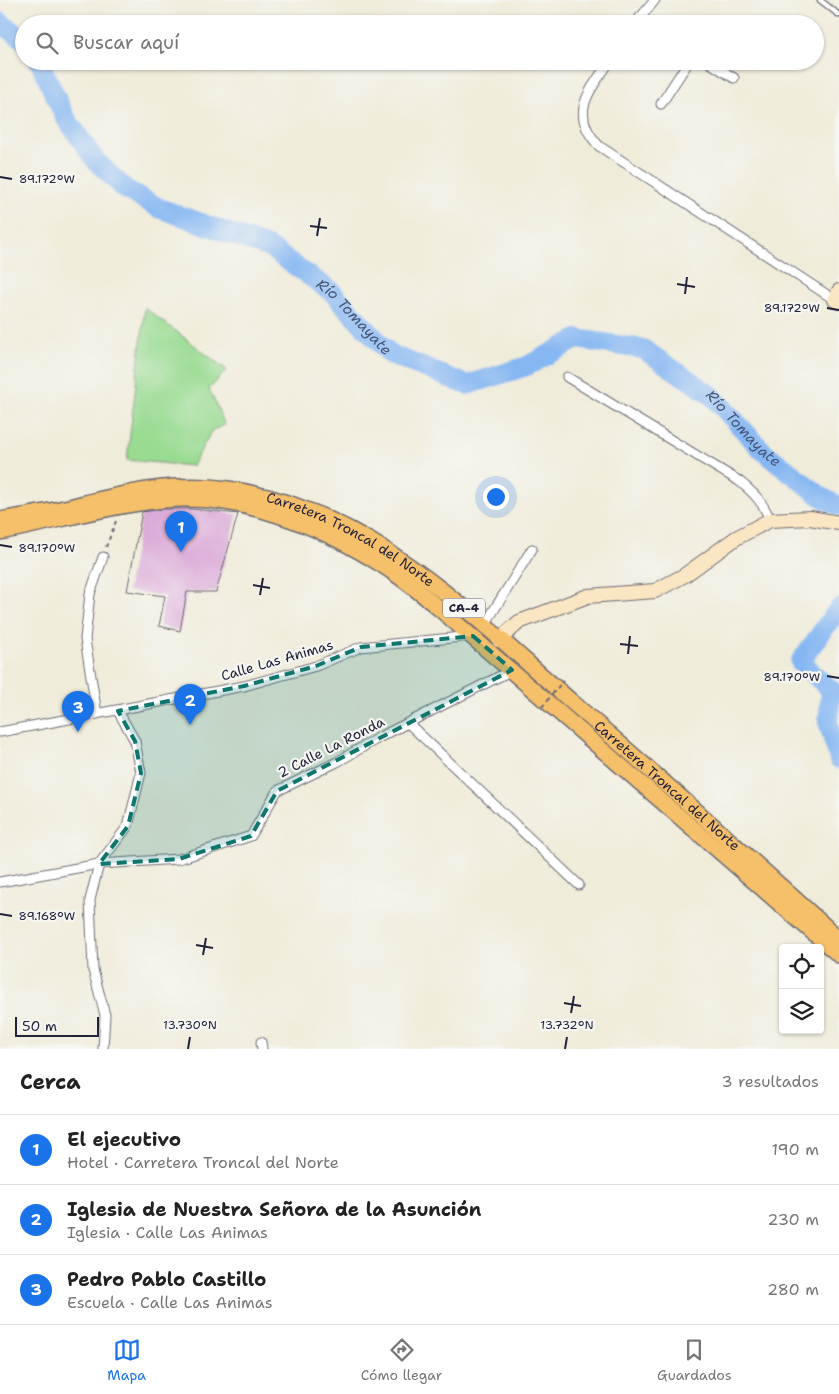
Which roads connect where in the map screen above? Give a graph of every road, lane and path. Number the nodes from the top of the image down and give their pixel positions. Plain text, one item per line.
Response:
1 (655, 0) edge
2 (820, 0) edge
3 (642, 15) edge
4 (839, 15) edge
5 (604, 70) edge
6 (684, 70) edge
7 (721, 70) edge
8 (734, 78) dead end
9 (661, 104) dead end
10 (838, 298) edge
11 (567, 377) dead end
12 (121, 507) junction
13 (0, 520) edge
14 (770, 520) junction
15 (839, 523) edge
16 (0, 532) edge
17 (532, 549) dead end
18 (103, 557) joint
19 (484, 626) junction
20 (473, 636) junction
21 (500, 640) junction
22 (512, 670) junction
23 (563, 681) dead end
24 (542, 707) dead end
25 (118, 711) junction
26 (97, 714) junction
27 (408, 723) junction
28 (0, 732) edge
29 (99, 864) junction
30 (0, 882) edge
31 (579, 884) dead end
32 (839, 939) edge
33 (839, 955) edge
34 (103, 1049) edge

1 - 3 street
2 - 4 lane
5 - 10 street
6 - 9 street
7 - 8 street
11 - 14 street
12 - 16 main road, Carretera Troncal del Norte / CA-4
12 - 18 path
12 - 20 main road, Carretera Troncal del Norte / CA-4
13 - 19 main road, Carretera Troncal del Norte / CA-4
14 - 15 street
14 - 21 street
17 - 19 street
18 - 26 street
19 - 21 main road, Carretera Troncal del Norte / CA-4
20 - 22 main road, Carretera Troncal del Norte / CA-4
20 - 25 street, Calle Las Animas
21 - 32 main road, Carretera Troncal del Norte / CA-4
22 - 27 street, 2 Calle La Ronda
22 - 33 main road, Carretera Troncal del Norte / CA-4
23 - 24 path, bridge
25 - 26 street, Calle Las Animas
25 - 29 street
26 - 28 street, Calle Las Animas
27 - 29 street, 2 Calle La Ronda
27 - 31 street
29 - 30 street, 2 Calle La Ronda
29 - 34 street

